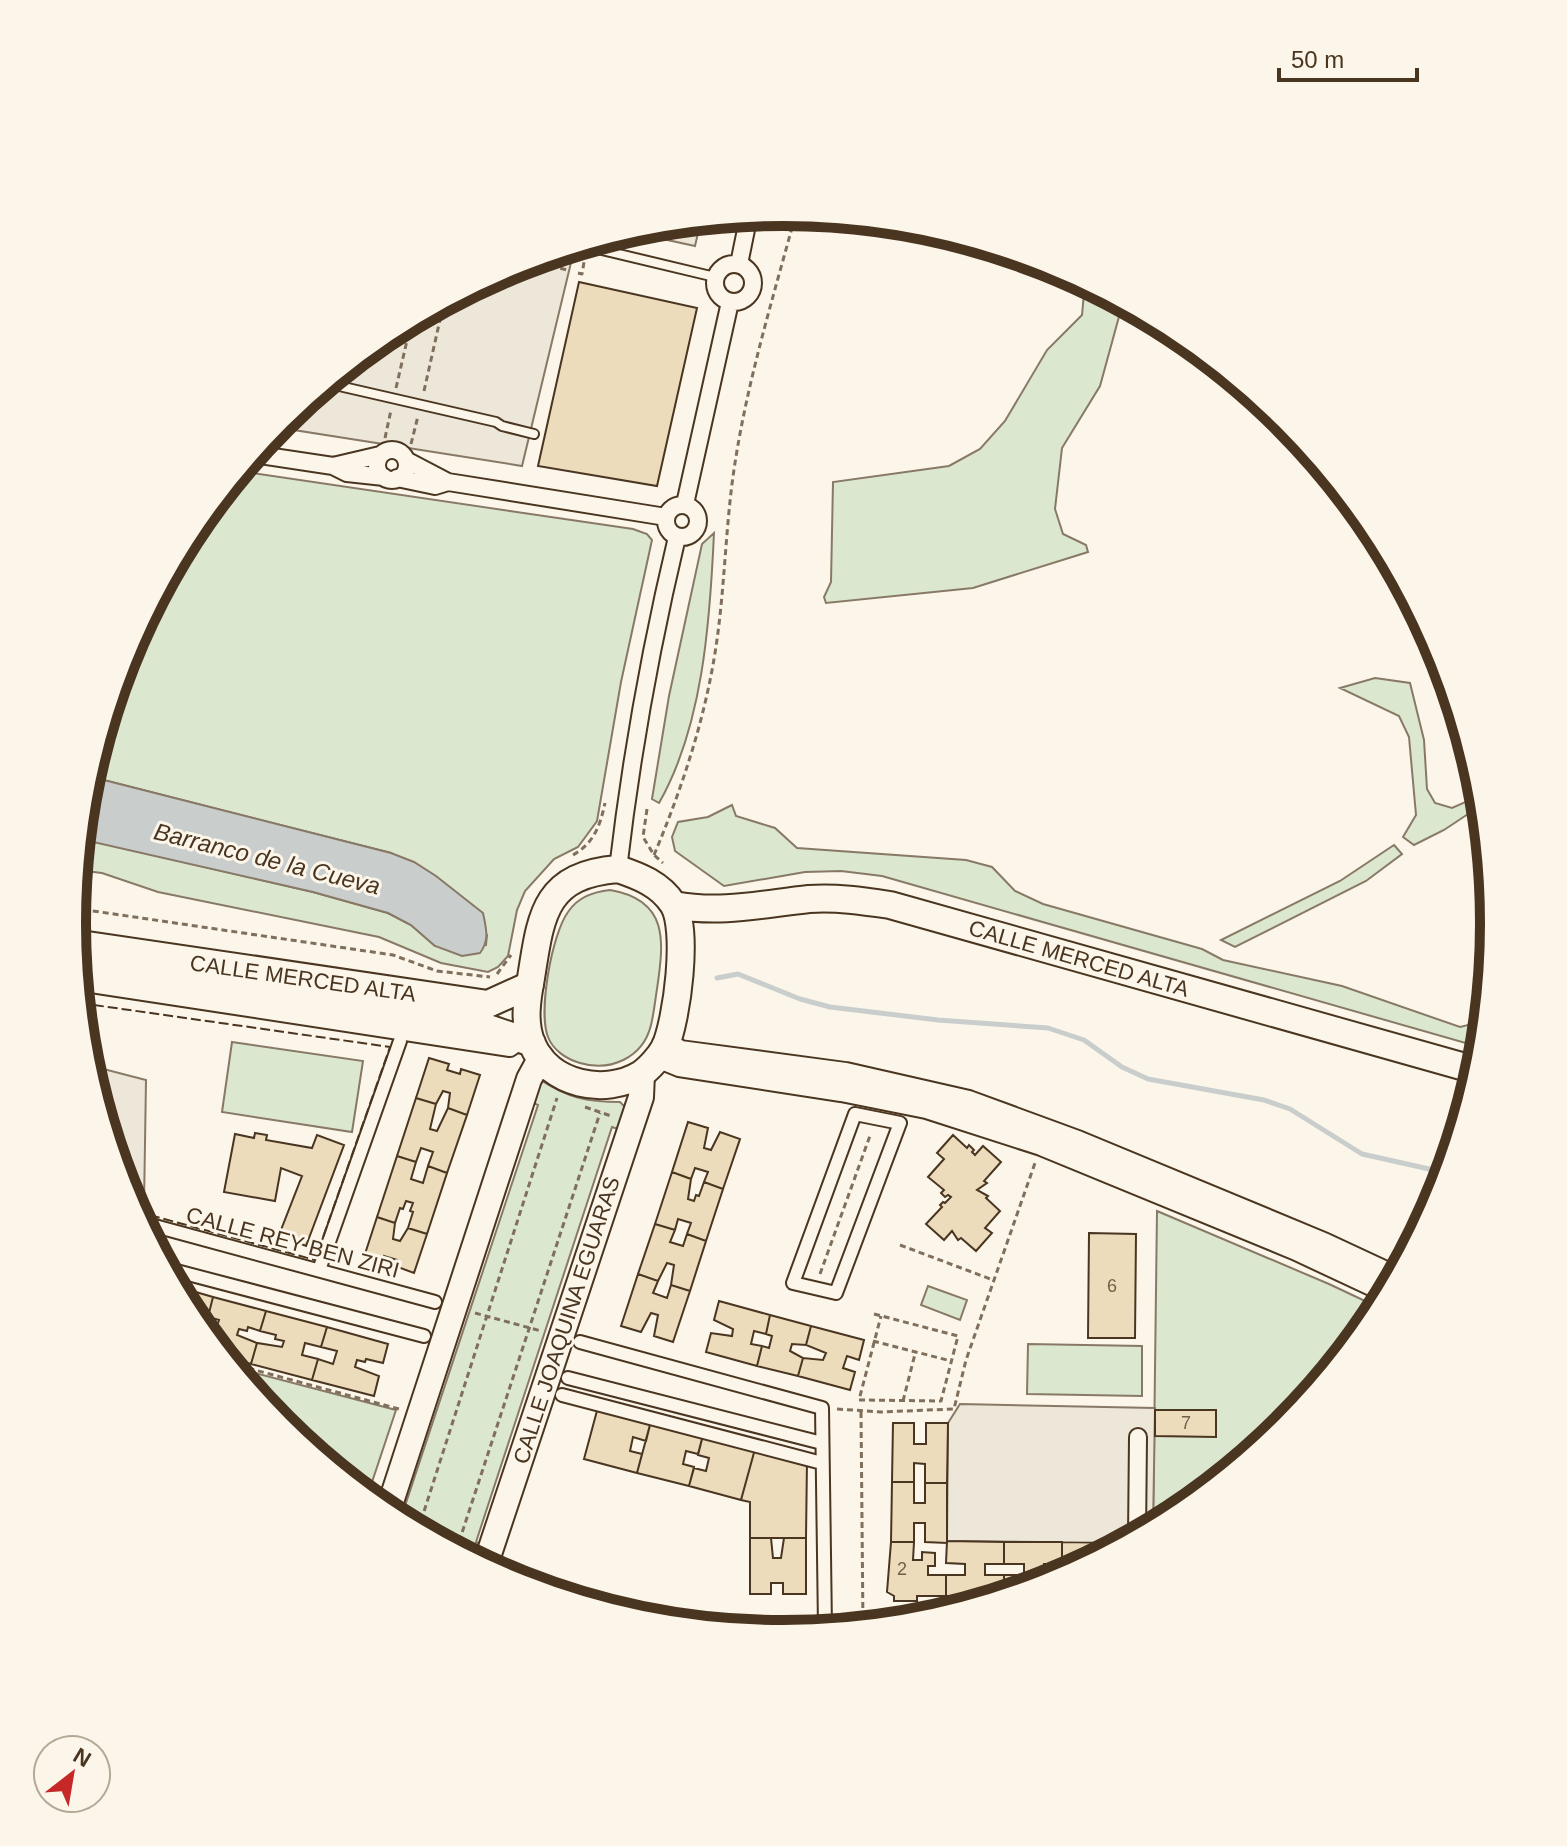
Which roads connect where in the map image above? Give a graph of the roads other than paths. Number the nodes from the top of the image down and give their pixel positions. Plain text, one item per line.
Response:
1 (747, 227) edge
2 (601, 250) edge
3 (739, 264) junction
4 (715, 277) junction
5 (730, 302) junction
6 (340, 386) edge
7 (534, 434) dead end
8 (382, 450) junction
9 (408, 455) junction
10 (266, 456) edge
11 (333, 466) junction
12 (390, 478) junction
13 (448, 482) junction
14 (685, 504) junction
15 (666, 517) junction
16 (677, 537) junction
17 (618, 869) junction
18 (674, 905) junction
19 (86, 945) edge
20 (87, 968) edge
21 (89, 984) edge
22 (530, 985) junction
23 (400, 1041) dead end
24 (532, 1046) junction
25 (655, 1059) junction
26 (1466, 1067) edge
27 (876, 1118) joint
28 (156, 1226) edge
29 (319, 1270) junction
30 (179, 1272) edge
31 (1386, 1275) edge
32 (1377, 1290) edge
33 (435, 1302) dead end
34 (424, 1336) dead end
35 (580, 1342) dead end
36 (568, 1378) dead end
37 (562, 1395) dead end
38 (1138, 1437) dead end
39 (822, 1443) junction
40 (822, 1463) junction
41 (392, 1500) edge
42 (1137, 1524) edge
43 (489, 1555) edge
44 (825, 1619) edge

1 - 3 street
2 - 4 lane
3 - 4 street
3 - 5 street
4 - 5 street
5 - 14 street
6 - 7 lane
8 - 9 street
8 - 11 street
8 - 12 street
9 - 12 street
9 - 13 street
10 - 11 street
11 - 12 street
12 - 13 street
13 - 15 street
14 - 15 street
14 - 16 street
15 - 16 street
16 - 17 street
17 - 18 main road
17 - 22 main road
18 - 25 main road
18 - 26 main road, CALLE MERCED ALTA
19 - 22 main road, CALLE MERCED ALTA
20 - 24 main road, CALLE MERCED ALTA
21 - 24 street, CALLE MERCED ALTA
22 - 24 main road
23 - 29 street
24 - 25 main road
24 - 41 main road
25 - 31 main road
25 - 32 street
25 - 43 main road, CALLE JOAQUINA EGUARAS
27 - 27 street
28 - 29 street, CALLE REY BEN ZIRI
29 - 33 street, CALLE REY BEN ZIRI
30 - 34 street
35 - 39 street
36 - 39 street
37 - 40 street
38 - 42 street
39 - 40 street
40 - 44 street

